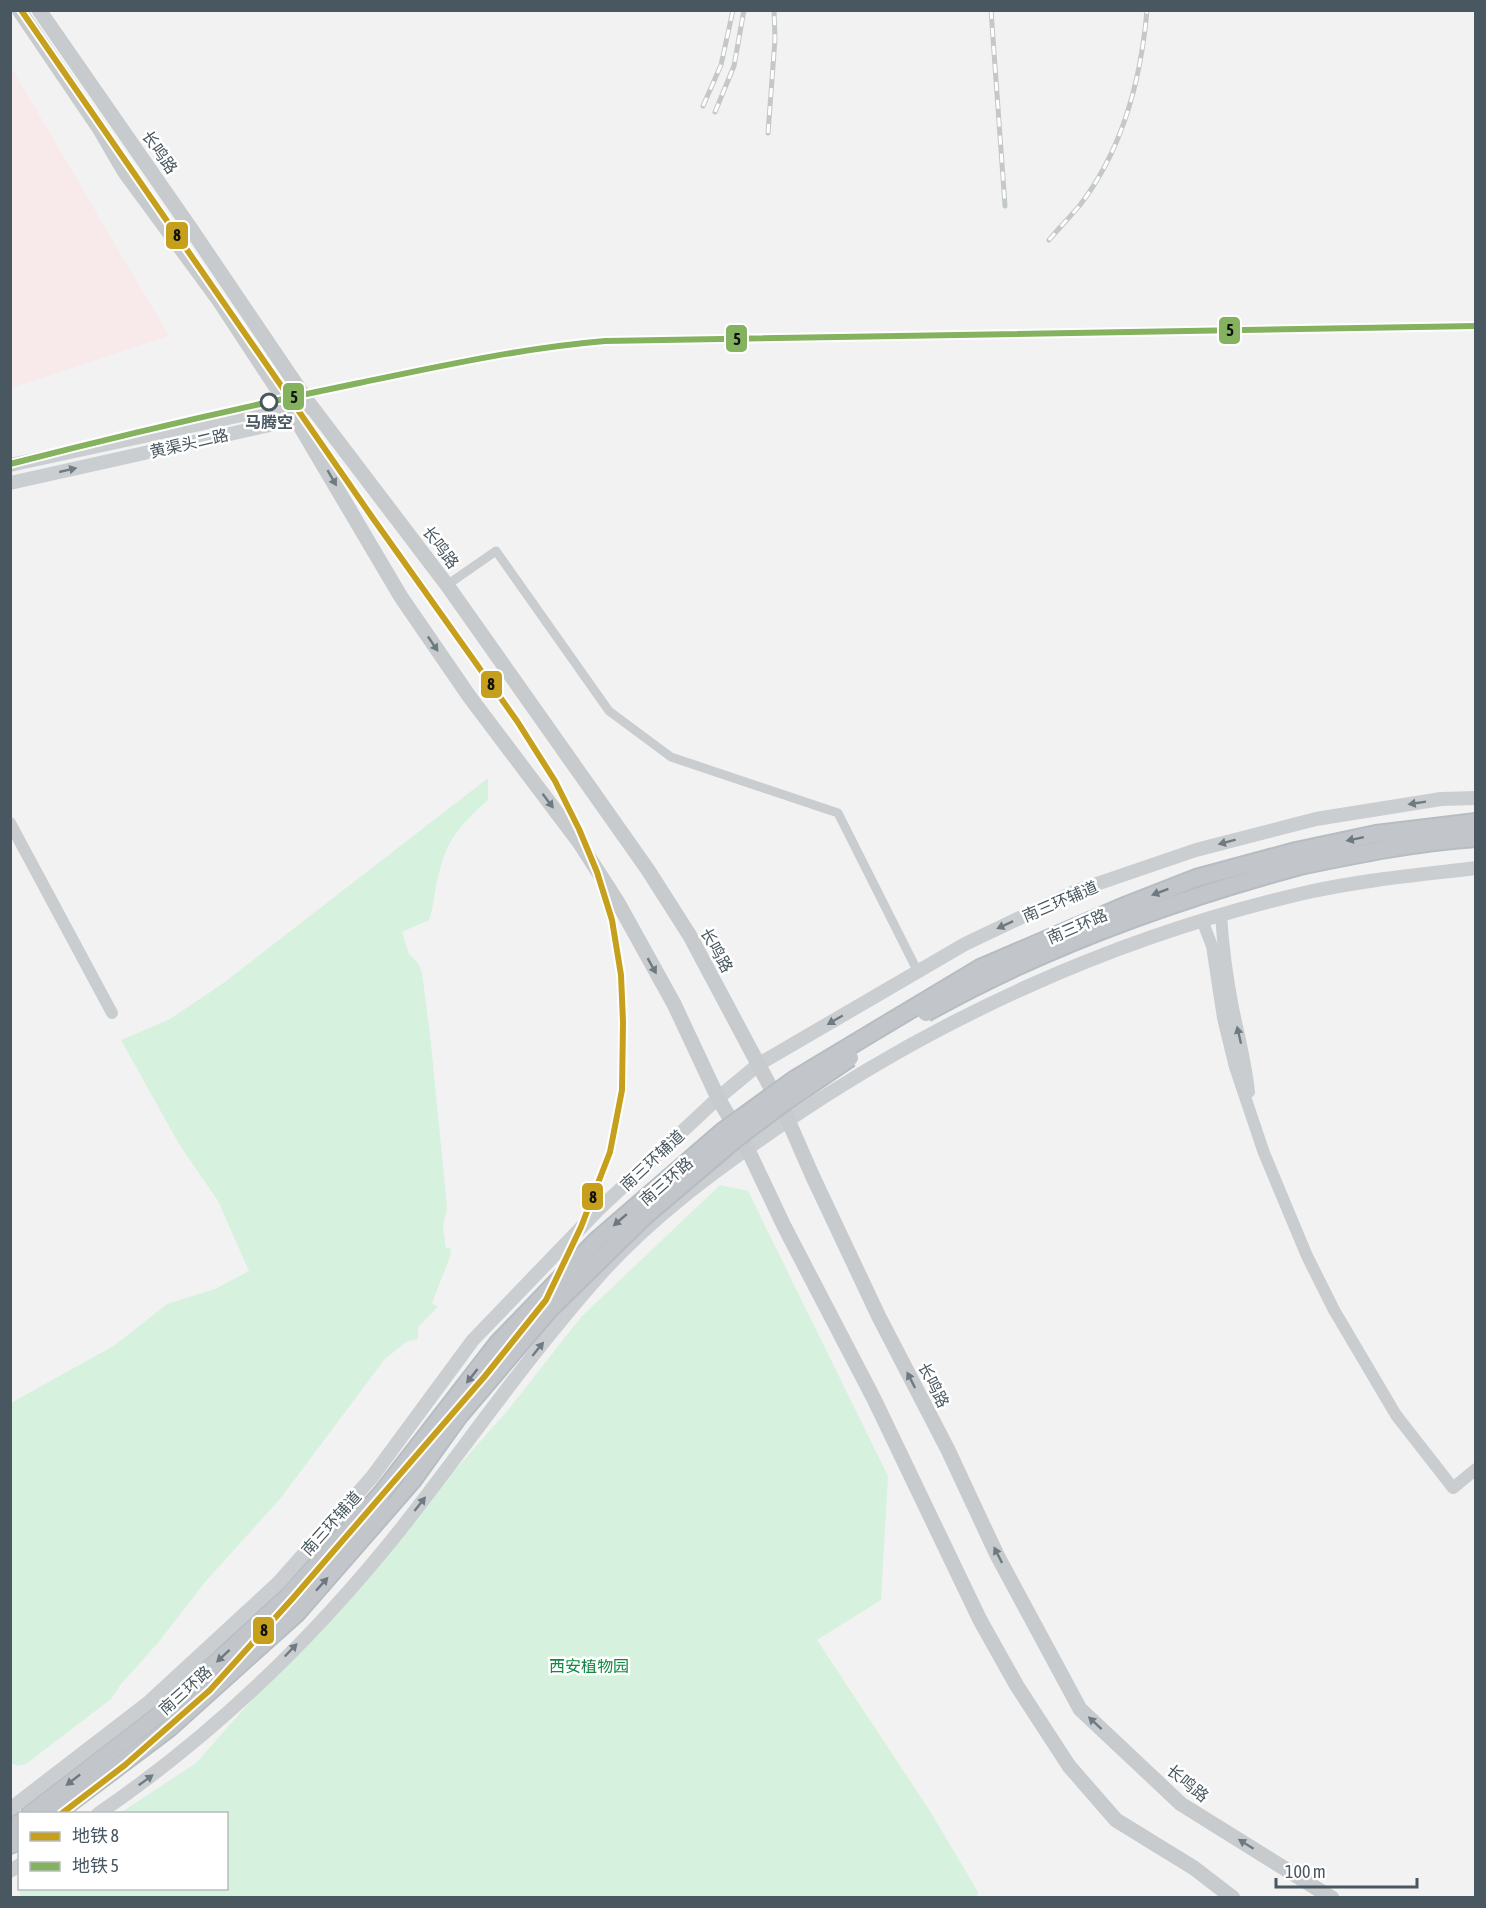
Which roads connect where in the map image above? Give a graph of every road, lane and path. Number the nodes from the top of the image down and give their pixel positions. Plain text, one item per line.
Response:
1 (19, 10) edge
2 (39, 10) edge
3 (308, 402) junction
4 (287, 404) junction
5 (297, 419) junction
6 (10, 465) edge
7 (10, 483) edge
8 (447, 585) junction
9 (1476, 798) edge
10 (1476, 822) edge
11 (10, 823) edge
12 (1476, 838) edge
13 (1298, 859) junction
14 (1476, 868) edge
15 (1221, 915) junction
16 (1202, 920) junction
17 (918, 972) junction
18 (112, 1013) dead end
19 (759, 1064) junction
20 (718, 1098) junction
21 (1252, 1114) junction
22 (788, 1120) junction
23 (747, 1148) junction
24 (1476, 1469) edge
25 (10, 1809) edge
26 (33, 1812) edge
27 (58, 1812) edge
28 (101, 1812) edge
29 (1233, 1898) edge
30 (1332, 1898) edge

1 - 4 main road
2 - 3 main road, 长鸣路
3 - 4 main road, 黄渠头二路
3 - 5 main road
3 - 8 main road, 长鸣路
4 - 5 main road
4 - 6 main road, 黄渠头二路
7 -> 5 main road, 黄渠头二路
5 -> 20 main road
8 - 17 street
8 - 19 main road, 长鸣路
9 -> 17 main road, 南三环辅道
10 -> 13 highway, 南三环路
11 - 18 street
12 - 13 highway, 南三环路
13 -> 26 highway, 南三环路, bridge
27 -> 13 highway, 南三环路, bridge
14 - 15 main road
15 - 16 main road
21 -> 15 street
16 - 21 street
16 - 22 main road
17 -> 19 main road, 南三环辅道
19 - 20 main road, 南三环辅道
19 - 22 main road, 长鸣路
20 - 23 main road
20 - 25 main road, 南三环辅道
21 - 24 street
22 - 23 main road
30 -> 22 main road, 长鸣路
28 -> 23 main road
23 - 29 main road

